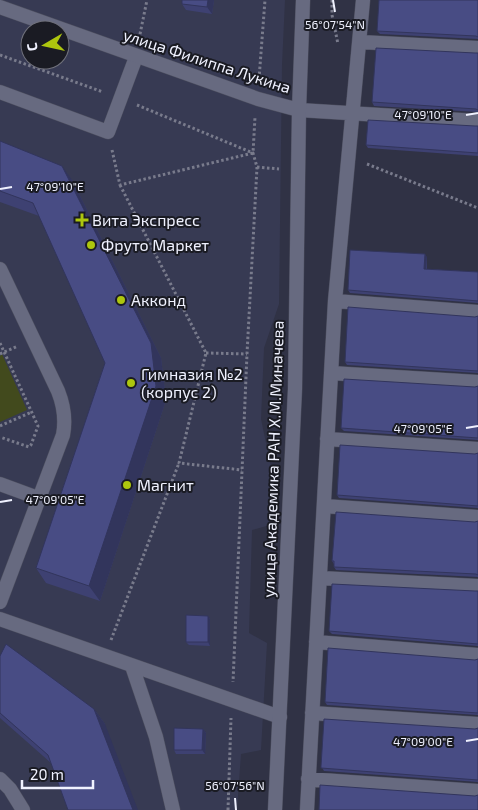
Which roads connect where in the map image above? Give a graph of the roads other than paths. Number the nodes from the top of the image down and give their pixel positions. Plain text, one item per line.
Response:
1 (303, 0) edge
2 (363, 0) edge
3 (2, 5) edge
4 (360, 42) junction
5 (478, 48) edge
6 (136, 57) junction
7 (0, 92) edge
8 (299, 110) junction
9 (353, 113) junction
10 (478, 121) edge
11 (0, 269) edge
12 (335, 301) junction
13 (478, 312) edge
14 (331, 373) junction
15 (478, 382) edge
16 (327, 440) junction
17 (478, 449) edge
18 (0, 484) edge
19 (38, 498) junction
20 (324, 506) junction
21 (478, 517) edge
22 (320, 578) junction
23 (478, 586) edge
24 (0, 602) edge
25 (0, 619) edge
26 (316, 642) junction
27 (478, 655) edge
28 (132, 666) junction
29 (312, 714) junction
30 (280, 717) junction
31 (478, 724) edge
32 (0, 779) edge
33 (308, 779) junction
34 (478, 791) edge
35 (23, 810) edge
36 (173, 810) edge
37 (275, 810) edge
38 (307, 810) edge

1 - 8 street, улица Филиппа Лукина
2 - 4 street
3 - 6 street, улица Филиппа Лукина
4 - 5 street
4 - 9 street
6 - 7 street
6 - 8 street, улица Филиппа Лукина
8 - 9 street
8 - 30 street, улица Академика РАН Х.М.Миначева
9 - 10 street
9 - 12 street
11 - 19 street
12 - 13 street
12 - 14 street
14 - 15 street
14 - 16 street
16 - 17 street
16 - 20 street
18 - 19 street
19 - 24 street
20 - 21 street
20 - 22 street
22 - 23 street
22 - 26 street
25 - 28 street
26 - 27 street
26 - 29 street
28 - 30 street
28 - 36 street
29 - 31 street
29 - 33 street
30 - 37 street, улица Академика РАН Х.М.Миначева
32 - 35 street
33 - 34 street
33 - 38 street

